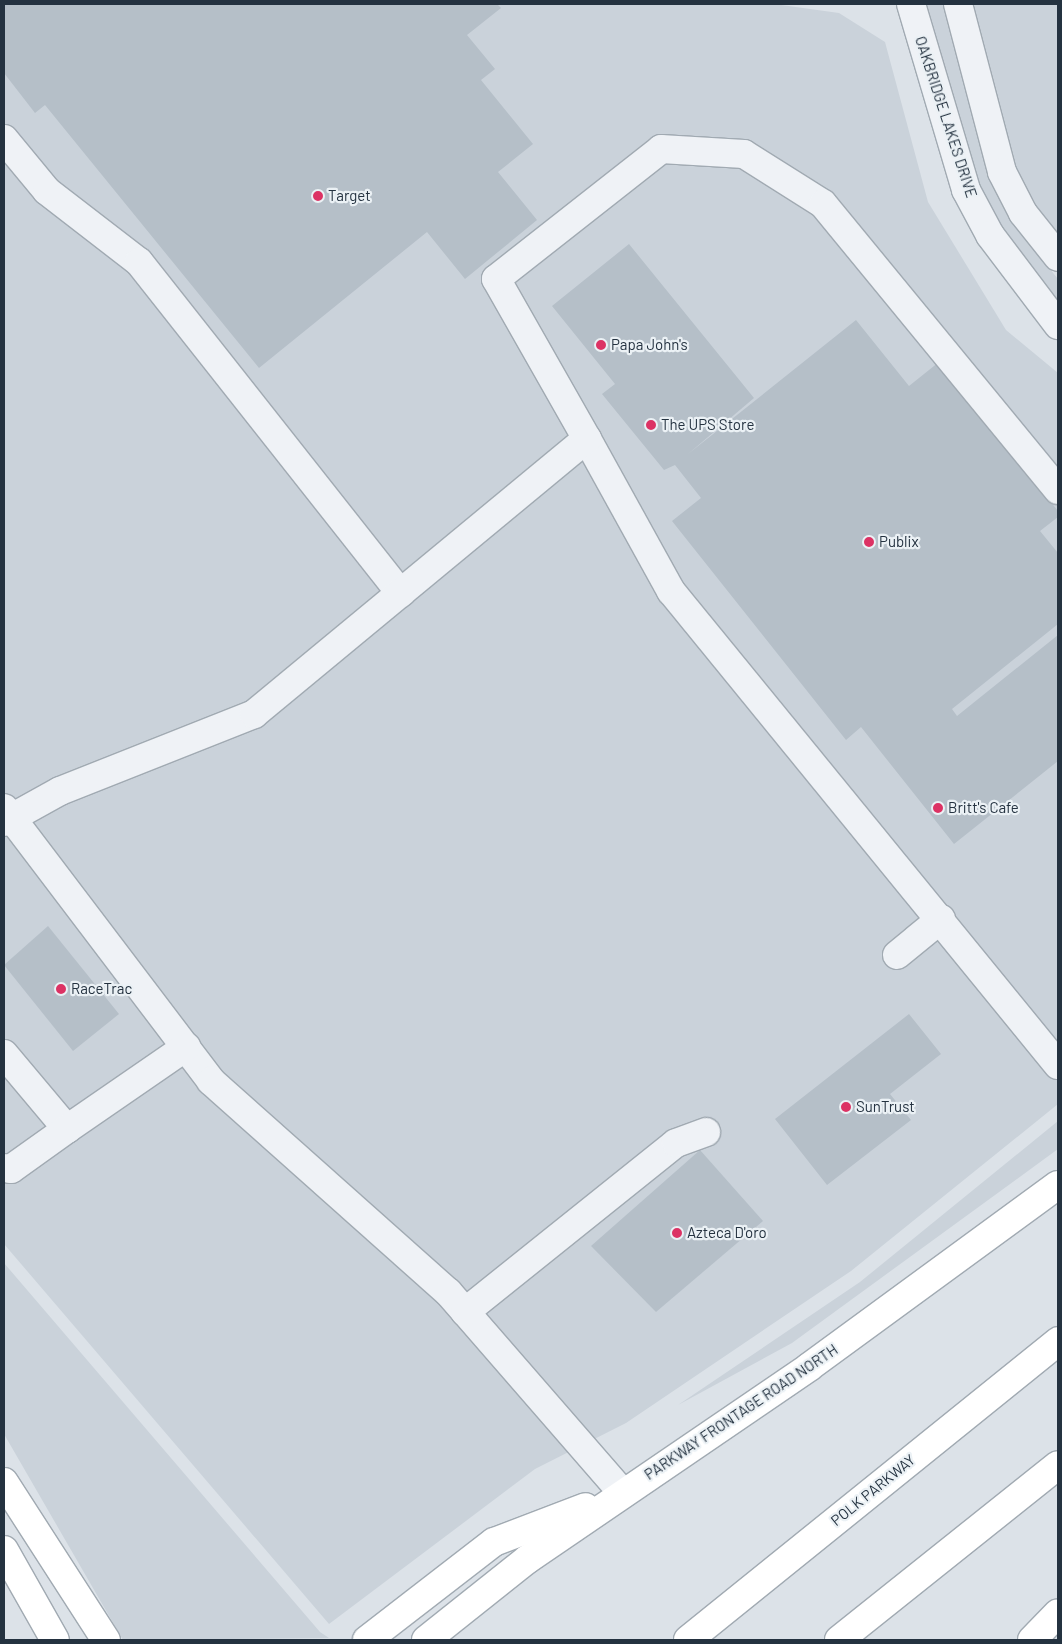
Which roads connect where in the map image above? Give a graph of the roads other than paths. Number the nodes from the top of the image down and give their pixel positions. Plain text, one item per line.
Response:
1 (911, 4) edge
2 (958, 4) edge
3 (4, 139) edge
4 (1058, 257) edge
5 (1058, 325) edge
6 (587, 439) junction
7 (1058, 490) edge
8 (400, 593) junction
9 (5, 816) edge
10 (941, 919) junction
11 (897, 955) dead end
12 (186, 1047) junction
13 (4, 1054) edge
14 (1058, 1065) edge
15 (67, 1129) junction
16 (706, 1132) dead end
17 (4, 1168) edge
18 (1058, 1185) edge
19 (465, 1312) junction
20 (1058, 1341) edge
21 (1058, 1465) edge
22 (4, 1482) edge
23 (623, 1493) junction
24 (4, 1550) edge
25 (1058, 1613) edge
26 (1058, 1631) edge
27 (55, 1640) edge
28 (106, 1640) edge
29 (367, 1640) edge
30 (426, 1640) edge
31 (688, 1640) edge
32 (839, 1640) edge
33 (1032, 1640) edge
34 (1048, 1640) edge

1 - 5 street, OAKBRIDGE LAKES DRIVE
2 - 4 street
3 - 8 street
6 - 7 street
6 - 8 street
6 - 10 street
8 - 9 street
9 - 12 street
10 - 11 street
10 - 14 street
12 - 15 street
12 - 19 street
13 - 15 street
15 - 17 street
16 - 19 street
18 - 23 main road, PARKWAY FRONTAGE ROAD NORTH
19 - 23 street
20 - 31 main road, POLK PARKWAY
21 - 32 main road
22 - 28 main road
23 - 29 main road
23 - 30 main road, PARKWAY FRONTAGE ROAD NORTH
24 - 27 main road
25 - 33 main road
26 - 34 main road

